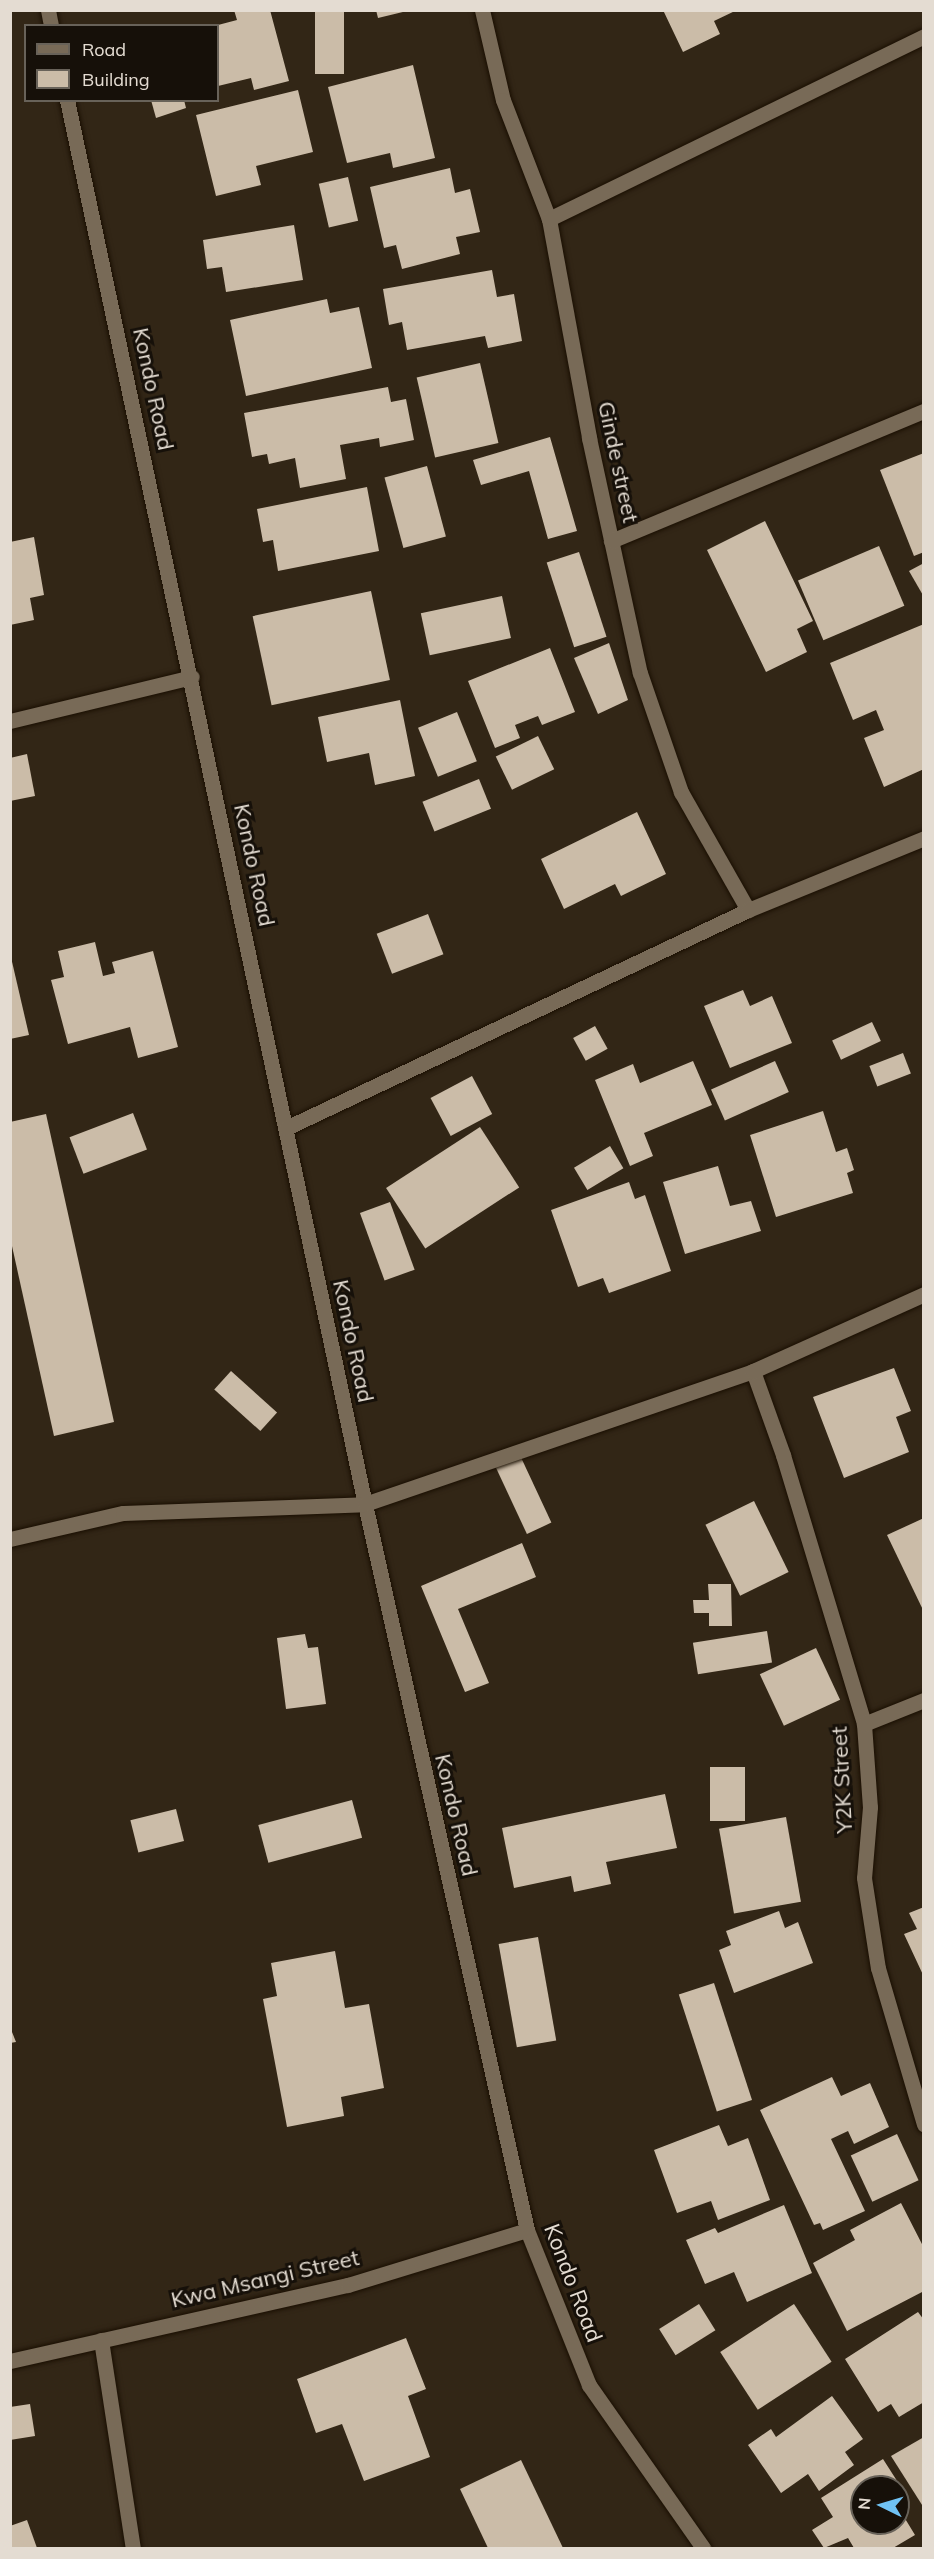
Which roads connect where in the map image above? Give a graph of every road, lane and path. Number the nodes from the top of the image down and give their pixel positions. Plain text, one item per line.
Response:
1 (482, 10) edge
2 (924, 36) edge
3 (67, 102) edge
4 (549, 219) junction
5 (924, 411) edge
6 (611, 541) junction
7 (192, 677) junction
8 (10, 721) edge
9 (924, 838) edge
10 (748, 910) junction
11 (286, 1128) junction
12 (924, 1294) edge
13 (753, 1371) junction
14 (365, 1504) junction
15 (10, 1539) edge
16 (924, 1700) edge
17 (864, 1724) junction
18 (920, 2101) edge
19 (924, 2124) edge
20 (527, 2230) junction
21 (101, 2340) junction
22 (10, 2361) edge
23 (133, 2548) edge
24 (703, 2548) edge

1 - 4 street, Ginde street
2 - 4 street
3 - 7 street, Kondo Road
4 - 6 street, Ginde street
5 - 6 street
6 - 10 street, Ginde street
7 - 8 street
7 - 11 street, Kondo Road
9 - 10 street
10 - 11 street
11 - 14 street, Kondo Road
12 - 13 street
13 - 14 street
13 - 17 street, Y2K Street
14 - 15 street
14 - 20 street, Kondo Road
16 - 17 street
17 - 18 street, Y2K Street
18 - 19 street, Y2K Street
20 - 21 street, Kwa Msangi Street
20 - 24 street, Kondo Road
21 - 22 street, Kwa Msangi Street
21 - 23 street

